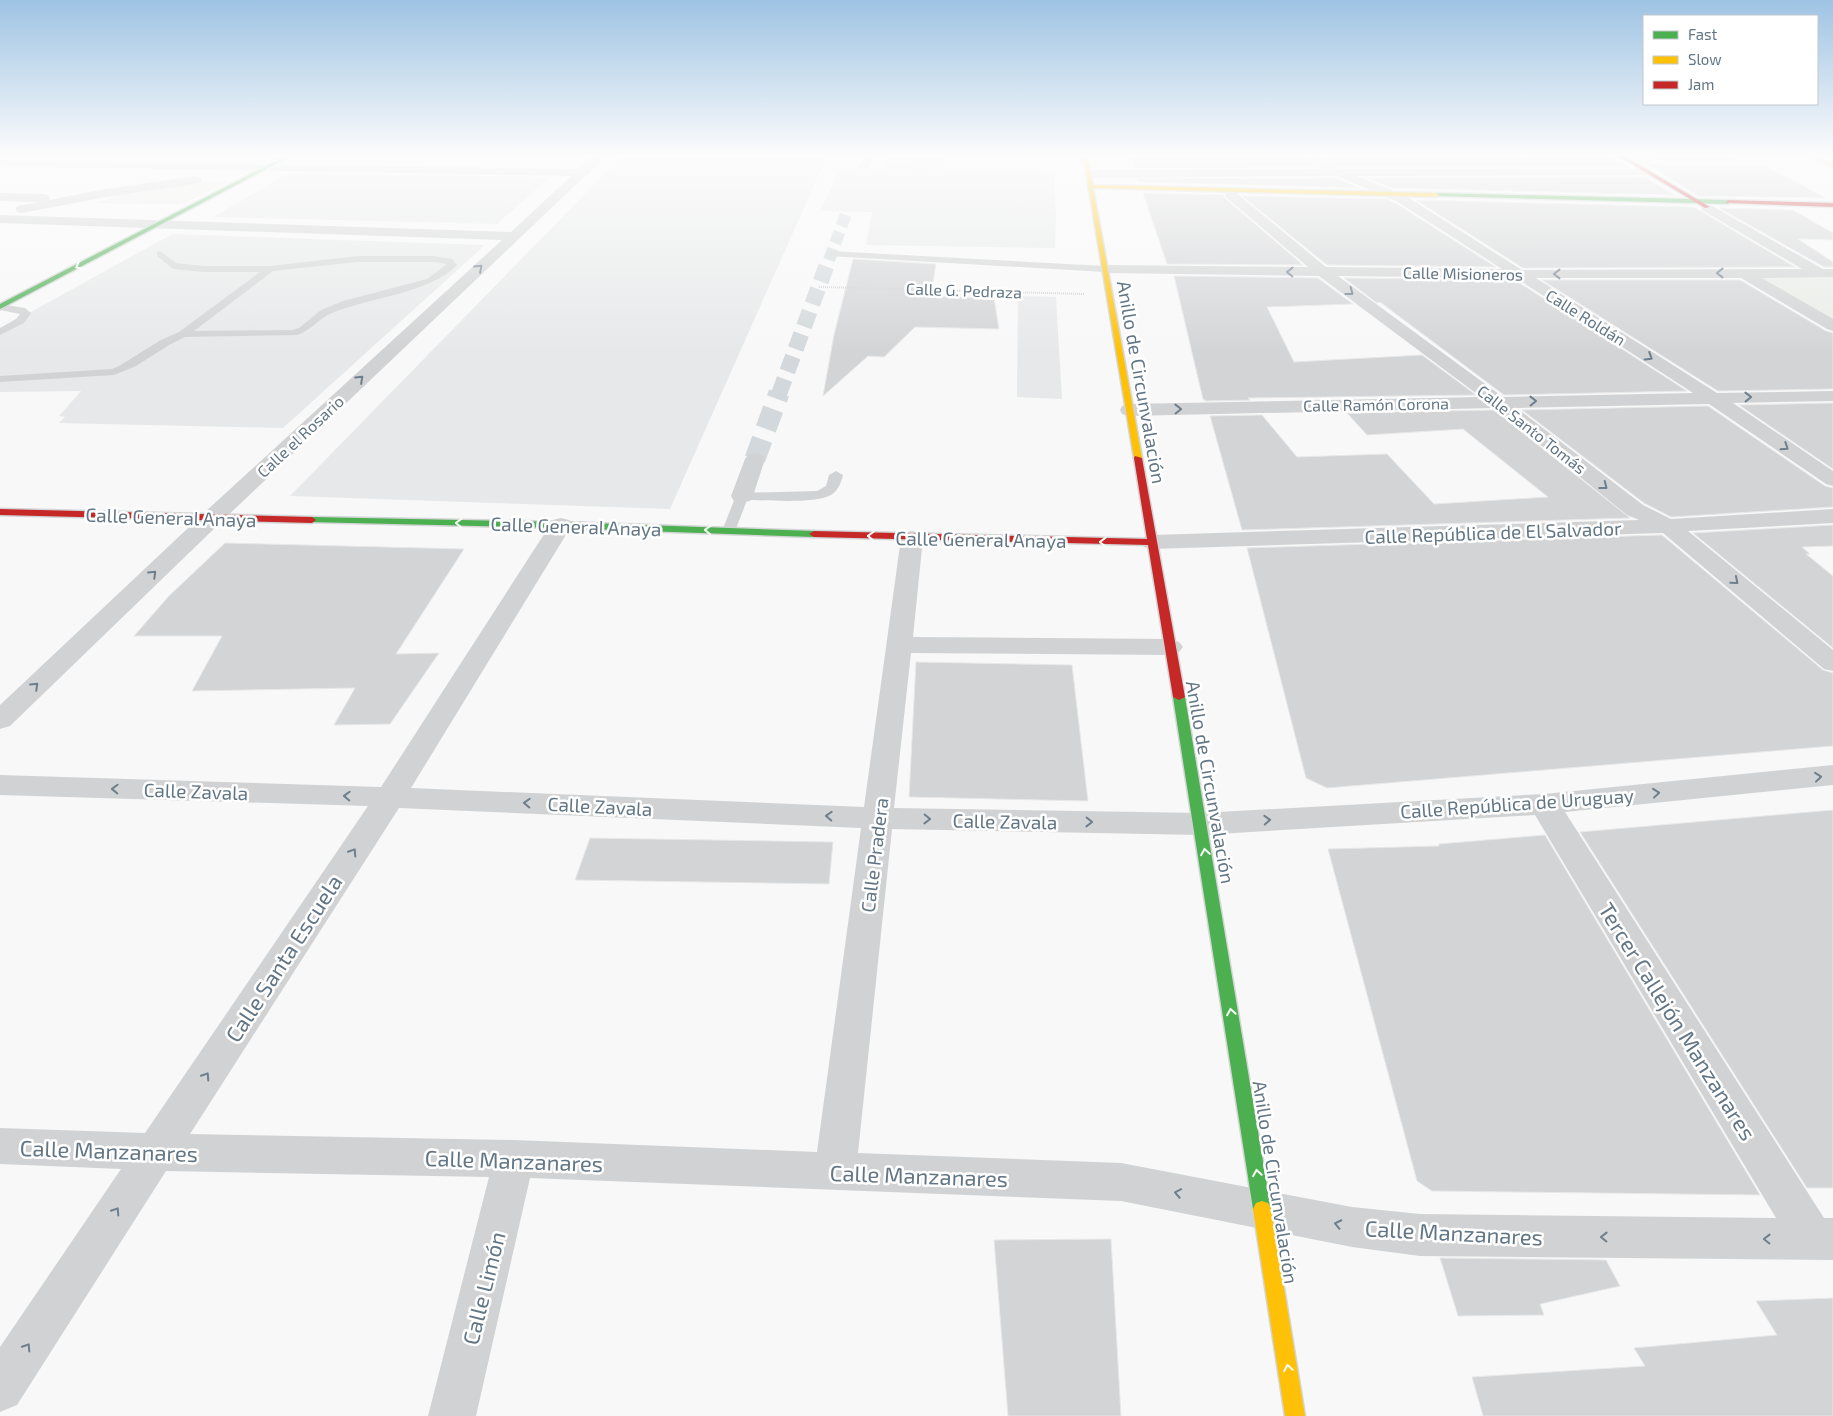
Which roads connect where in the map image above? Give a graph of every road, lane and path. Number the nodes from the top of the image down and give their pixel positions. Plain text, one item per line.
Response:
1 (69, 220) edge
2 (165, 220) edge
3 (531, 220) edge
4 (1096, 220) edge
5 (1261, 220) edge
6 (1434, 220) edge
7 (1731, 220) edge
8 (157, 224) junction
9 (513, 236) junction
10 (160, 254) dead end
11 (831, 254) dead end
12 (270, 269) junction
13 (1105, 269) junction
14 (1323, 272) junction
15 (1743, 273) junction
16 (1827, 273) edge
17 (1518, 274) junction
18 (819, 287) dead end
19 (1109, 295) junction
20 (1, 306) edge
21 (1833, 326) edge
22 (0, 332) edge
23 (183, 334) junction
24 (0, 379) edge
25 (1833, 396) edge
26 (1713, 398) junction
27 (1497, 401) junction
28 (1129, 410) junction
29 (756, 459) tunnel mouth
30 (836, 475) dead end
31 (1833, 480) edge
32 (742, 496) junction
33 (0, 512) edge
34 (1833, 516) edge
35 (212, 518) junction
36 (561, 525) junction
37 (1668, 526) junction
38 (729, 531) junction
39 (912, 538) junction
40 (1152, 542) junction
41 (899, 645) junction
42 (1170, 646) junction
43 (1833, 663) edge
44 (0, 720) edge
45 (1833, 775) edge
46 (0, 785) edge
47 (390, 797) junction
48 (1544, 804) junction
49 (878, 818) junction
50 (1201, 824) junction
51 (0, 1146) edge
52 (155, 1152) junction
53 (514, 1159) junction
54 (835, 1172) junction
55 (1262, 1208) junction
56 (1823, 1239) edge
57 (0, 1388) edge
58 (452, 1416) edge
59 (1295, 1416) edge

1 - 8 street
2 - 8 main road
3 - 9 street, Calle el Rosario
4 - 13 main road, Anillo de Circunvalación
5 - 14 street, Calle Santo Tomás
6 - 17 street, Calle Roldán
7 - 16 street
8 - 9 street
8 -> 20 main road
35 -> 9 street, Calle el Rosario
10 - 12 lane
11 - 13 lane
12 - 23 lane
12 - 23 lane
14 -> 13 street, Calle Misioneros
13 - 19 main road, Anillo de Circunvalación
14 - 17 street, Calle Misioneros
14 -> 27 street, Calle Santo Tomás
15 - 16 street, Calle Misioneros
15 -> 17 street, Calle Misioneros
15 - 21 street
17 -> 26 street, Calle Roldán
18 - 19 path, Calle G. Pedraza
19 - 28 main road, Anillo de Circunvalación
20 - 22 lane
23 - 24 lane
26 -> 25 street, Calle Ramón Corona
27 -> 26 street, Calle Ramón Corona
26 -> 31 street, Calle Roldán
28 -> 27 street, Calle Ramón Corona
27 -> 37 street, Calle Santo Tomás
28 - 40 main road, Anillo de Circunvalación
29 - 32 street
30 - 32 lane
32 - 38 lane
33 - 35 main road, Calle General Anaya
34 - 37 street, Calle República de El Salvador
36 -> 35 main road, Calle General Anaya
44 -> 35 street, Calle el Rosario
38 -> 36 main road, Calle General Anaya
36 - 47 street, Calle Santa Escuela
37 - 40 street, Calle República de El Salvador
37 -> 43 street, Calle Santo Tomás
39 -> 38 main road, Calle General Anaya
40 -> 39 main road, Calle General Anaya
39 - 41 street, Calle Pradera
40 - 42 main road, Anillo de Circunvalación
41 - 42 street
41 - 49 street, Calle Pradera
42 - 50 main road, Anillo de Circunvalación
48 -> 45 street, Calle República de Uruguay
47 -> 46 street, Calle Zavala
49 -> 47 street, Calle Zavala
52 -> 47 street, Calle Santa Escuela
50 -> 48 street, Calle República de Uruguay
48 - 56 street, Tercer Callejón Manzanares
49 -> 50 street, Calle Zavala
49 - 54 street, Calle Pradera
55 -> 50 main road, Anillo de Circunvalación
51 - 52 street, Calle Manzanares
52 - 53 street, Calle Manzanares
57 -> 52 street, Calle Santa Escuela
53 - 54 street, Calle Manzanares
53 - 58 street, Calle Limón
55 -> 54 street, Calle Manzanares
56 -> 55 street, Calle Manzanares
59 -> 55 main road, Anillo de Circunvalación

